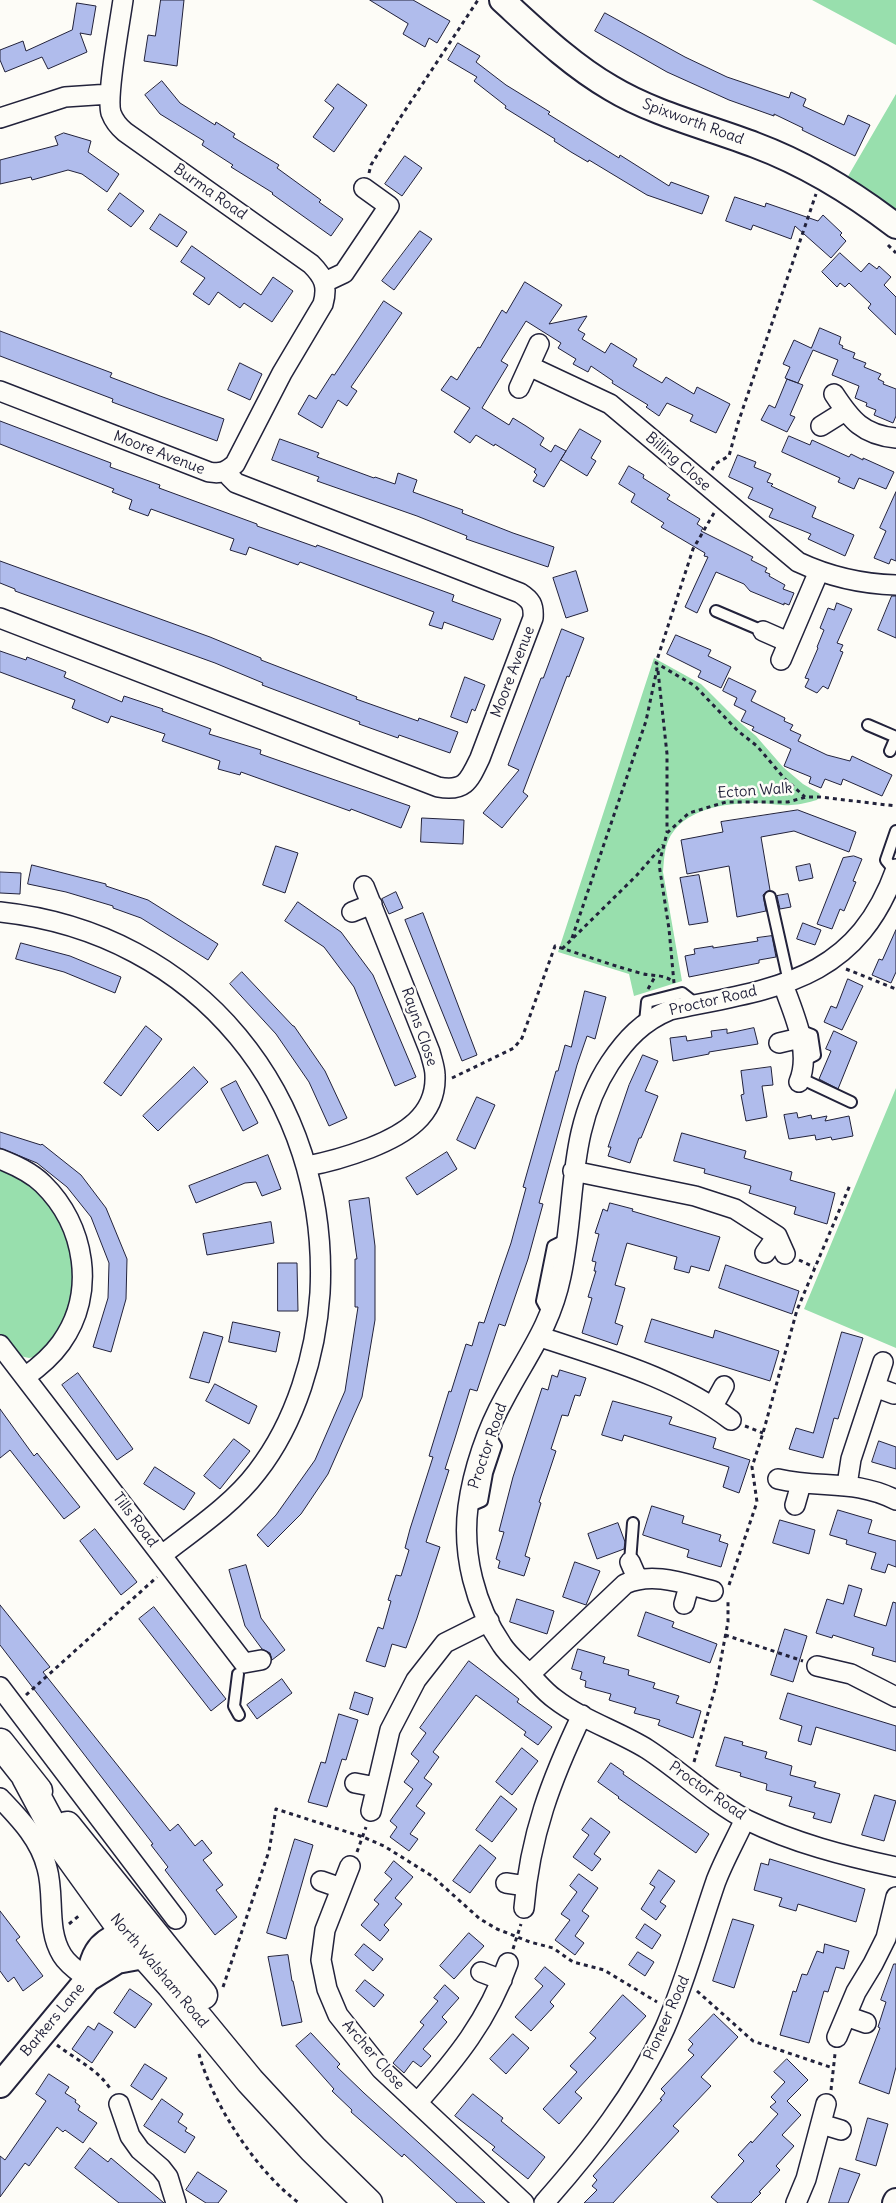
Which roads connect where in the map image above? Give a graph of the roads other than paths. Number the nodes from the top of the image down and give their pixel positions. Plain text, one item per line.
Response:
1 (123, 0) edge
2 (502, 0) edge
3 (110, 94) junction
4 (0, 118) edge
5 (364, 188) road end
6 (896, 226) edge
7 (325, 282) junction
8 (539, 344) dead end
9 (529, 366) junction
10 (519, 388) dead end
11 (0, 391) edge
12 (834, 394) dead end
13 (846, 411) junction
14 (821, 426) dead end
15 (896, 438) edge
16 (227, 472) junction
17 (819, 571) junction
18 (896, 585) edge
19 (716, 611) dead end
20 (0, 618) edge
21 (763, 631) joint
22 (868, 725) dead end
23 (896, 737) edge
24 (890, 750) dead end
25 (896, 831) edge
26 (896, 870) edge
27 (364, 886) dead end
28 (770, 897) dead end
29 (372, 904) junction
30 (0, 912) edge
31 (352, 912) dead end
32 (786, 983) junction
33 (696, 1004) junction
34 (645, 1022) junction
35 (800, 1034) junction
36 (779, 1043) dead end
37 (800, 1073) joint
38 (851, 1102) dead end
39 (0, 1159) edge
40 (307, 1166) junction
41 (573, 1171) junction
42 (777, 1236) junction
43 (764, 1253) dead end
44 (785, 1254) dead end
45 (540, 1337) junction
46 (0, 1345) edge
47 (883, 1362) dead end
48 (25, 1377) junction
49 (724, 1386) dead end
50 (875, 1387) junction
51 (894, 1394) dead end
52 (713, 1406) junction
53 (731, 1420) dead end
54 (778, 1479) dead end
55 (800, 1484) junction
56 (847, 1485) junction
57 (896, 1500) edge
58 (795, 1505) dead end
59 (632, 1523) dead end
60 (166, 1560) junction
61 (634, 1570) junction
62 (689, 1586) junction
63 (712, 1591) dead end
64 (684, 1604) dead end
65 (489, 1621) junction
66 (248, 1666) joint
67 (817, 1666) road end
68 (530, 1674) junction
69 (0, 1687) edge
70 (896, 1697) edge
71 (582, 1714) junction
72 (239, 1715) dead end
73 (0, 1743) edge
74 (355, 1784) dead end
75 (376, 1787) junction
76 (0, 1798) edge
77 (370, 1811) road end
78 (746, 1819) junction
79 (350, 1866) road end
80 (896, 1868) edge
81 (321, 1881) dead end
82 (506, 1883) dead end
83 (526, 1886) junction
84 (340, 1888) junction
85 (896, 1897) edge
86 (524, 1908) road end
87 (176, 1919) dead end
88 (140, 1940) junction
89 (481, 1972) dead end
90 (88, 1979) junction
91 (846, 2016) junction
92 (866, 2023) dead end
93 (837, 2037) road end
94 (6, 2073) edge
95 (416, 2103) junction
96 (119, 2104) road end
97 (826, 2104) road end
98 (821, 2124) junction
99 (841, 2130) dead end
100 (551, 2201) edge
101 (176, 2203) edge
102 (368, 2203) edge
103 (524, 2203) edge
104 (796, 2203) edge

1 - 3 street, Burma Road
2 - 6 street, Spixworth Road
3 - 4 street
3 - 7 street, Burma Road
5 - 7 street
7 - 16 street
8 - 9 street
9 - 10 street
9 - 17 street, Billing Close
11 - 16 street, Moore Avenue
12 - 13 street
13 - 14 street
13 - 15 street
16 - 20 street, Moore Avenue
17 - 18 street, Billing Close
17 - 21 street
19 - 21 lane
22 - 23 lane
23 - 24 lane
25 - 26 lane
26 - 32 street, Proctor Road
27 - 29 street, Rayns Close
28 - 32 lane
29 - 31 street
29 - 40 street, Rayns Close
30 - 40 street
32 - 33 street, Proctor Road
32 - 35 street
33 - 34 street, Proctor Road
33 - 34 lane
34 - 41 street, Proctor Road
35 - 36 street
35 - 37 street
37 - 38 lane
39 - 48 street
40 - 60 street
41 - 42 street
41 - 45 street, Proctor Road
42 - 43 street
42 - 44 street
45 - 52 street
45 - 65 street, Proctor Road
46 - 48 street, Tills Road
47 - 50 street
48 - 60 street, Tills Road
49 - 52 street
50 - 51 street
50 - 56 street
52 - 53 street
54 - 55 street
55 - 56 street
55 - 58 street
56 - 57 street
59 - 61 lane
60 - 66 street, Tills Road
61 - 62 street
61 - 68 street
62 - 63 street
62 - 64 street
65 - 68 street, Proctor Road
65 - 75 street
66 - 72 lane
67 - 70 street
68 - 71 street, Proctor Road
69 - 87 street
71 - 78 street, Proctor Road
71 - 83 street
73 - 88 main road, North Walsham Road
74 - 75 street
75 - 77 street
76 - 90 street
78 - 80 street, Proctor Road
78 - 100 street, Pioneer Road
79 - 84 street, Archer Close
81 - 84 street
82 - 83 street
83 - 86 street
84 - 95 street, Archer Close
85 - 91 street
88 - 90 street, Barkers Lane
88 - 90 street, Barkers Lane
88 - 102 main road, North Walsham Road
89 - 95 street, Archer Close
90 - 94 street, Barkers Lane
91 - 92 street
91 - 93 street
95 - 103 street, Archer Close
96 - 101 street
97 - 98 street
98 - 99 street
98 - 104 street

